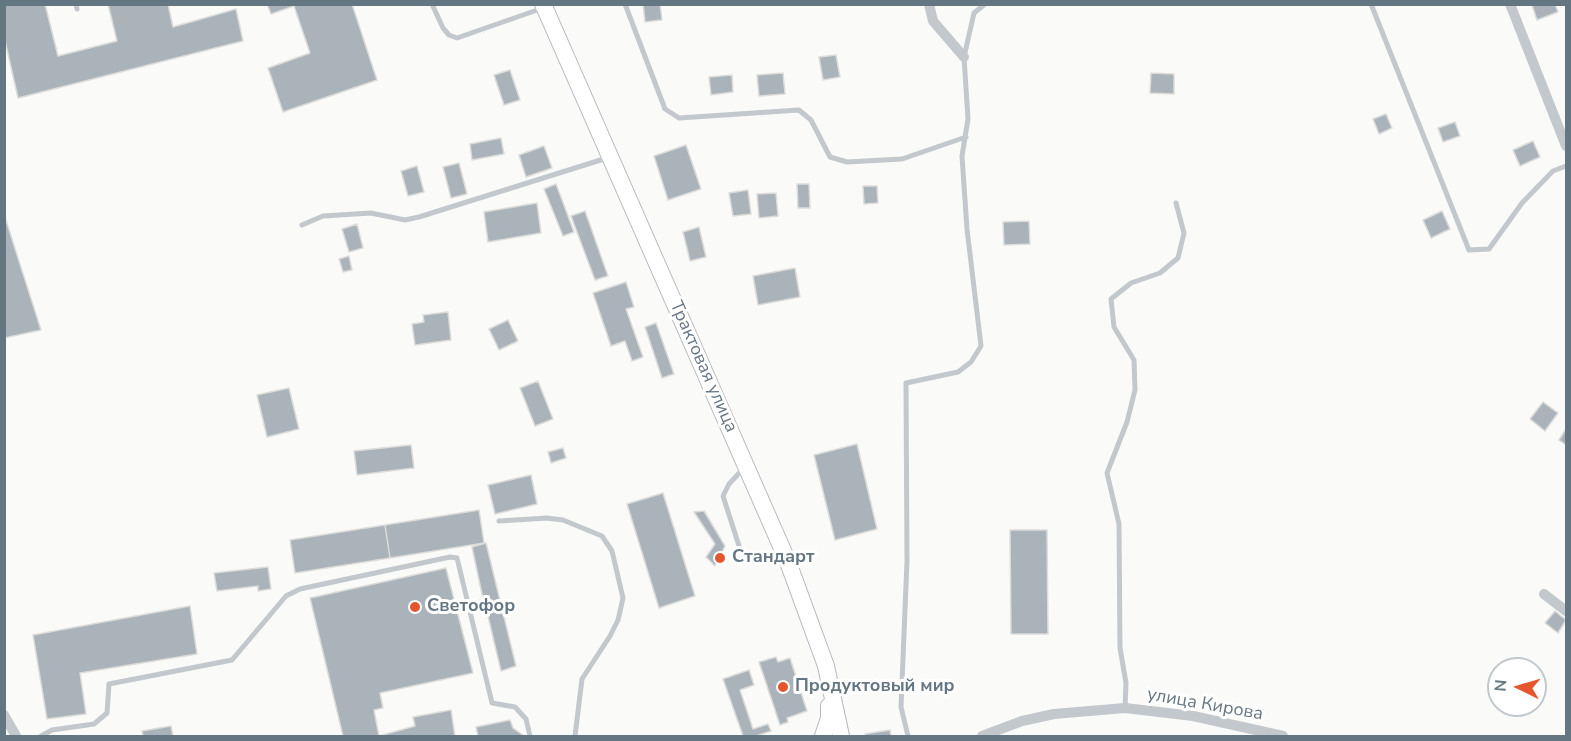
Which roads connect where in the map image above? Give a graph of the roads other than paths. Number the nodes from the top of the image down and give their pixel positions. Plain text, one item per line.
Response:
1 (432, 4) edge
2 (625, 4) edge
3 (929, 4) edge
4 (985, 4) edge
5 (1371, 4) edge
6 (1510, 4) edge
7 (544, 6) edge
8 (964, 57) junction
9 (966, 137) junction
10 (1566, 146) edge
11 (610, 156) junction
12 (1566, 166) edge
13 (1176, 203) dead end
14 (302, 225) dead end
15 (746, 465) junction
16 (499, 520) dead end
17 (789, 562) junction
18 (1544, 594) dead end
19 (1566, 610) edge
20 (826, 666) junction
21 (1125, 708) junction
22 (4, 715) edge
23 (16, 736) edge
24 (41, 736) edge
25 (530, 736) edge
26 (575, 736) edge
27 (823, 736) edge
28 (841, 736) edge
29 (908, 736) edge
30 (982, 736) edge
31 (1282, 736) edge

1 - 7 lane
2 - 9 lane
3 - 8 street
4 - 8 lane
5 - 12 lane
6 - 10 street
7 - 11 highway, Трактовая улица
8 - 9 lane
9 - 29 lane
11 - 14 lane
11 - 15 highway, Трактовая улица
13 - 21 lane
15 - 17 highway, Трактовая улица
15 - 17 lane
16 - 26 lane
17 - 20 highway, Трактовая улица
18 - 19 street
20 - 27 highway
20 - 28 highway, Трактовая улица
21 - 30 street, улица Кирова
21 - 31 street, улица Кирова
22 - 23 street
24 - 25 lane

